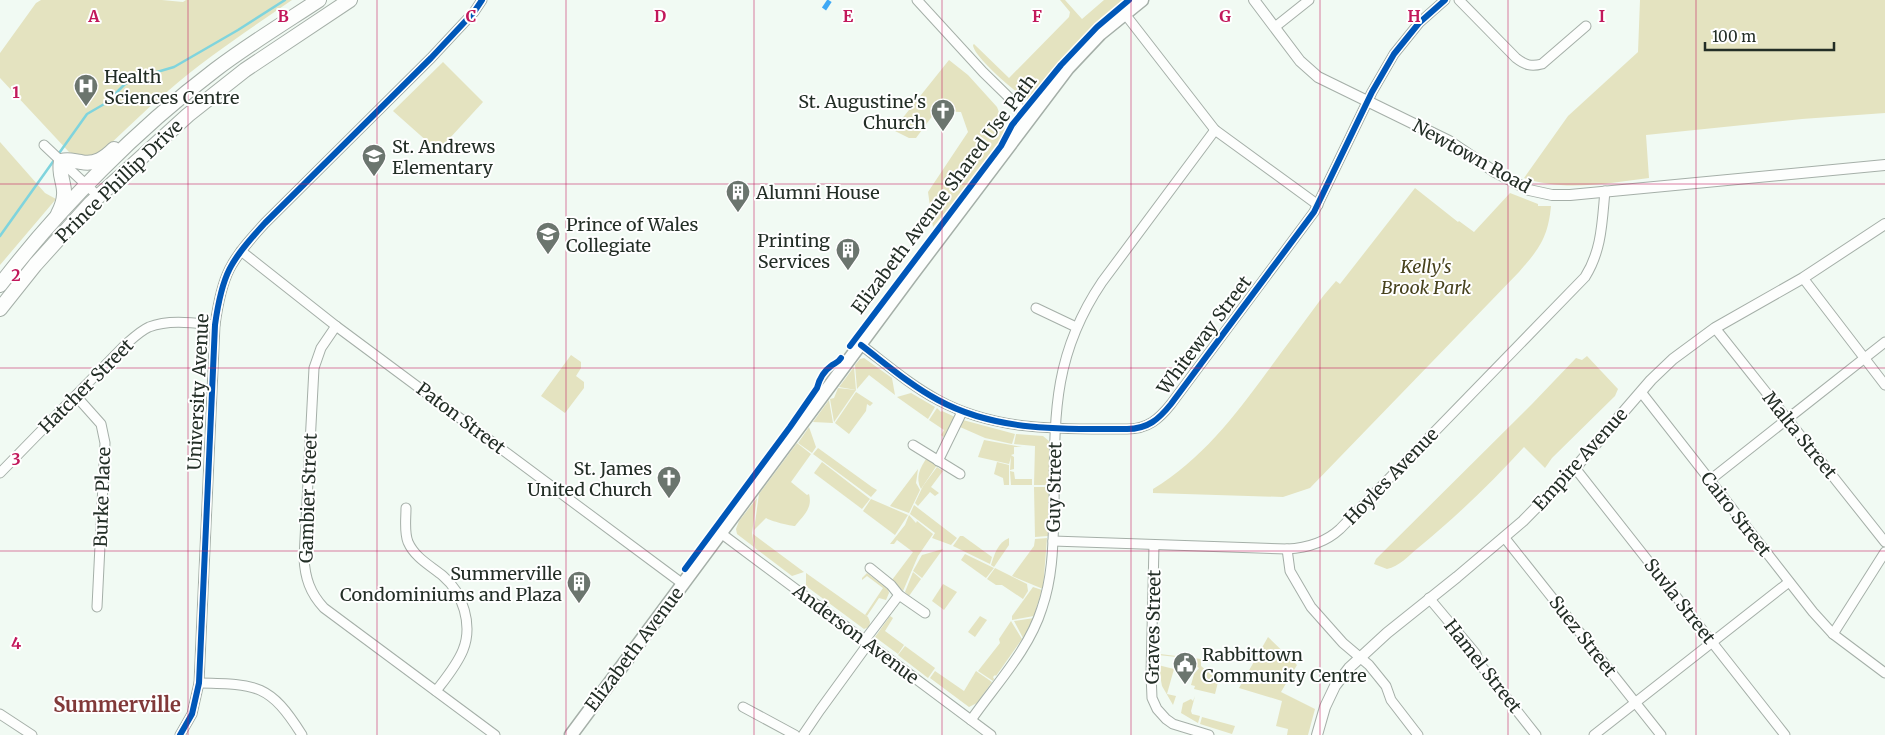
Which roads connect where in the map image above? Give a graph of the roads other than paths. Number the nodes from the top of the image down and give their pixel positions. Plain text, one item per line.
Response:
1 (319, 0) edge
2 (350, 0) edge
3 (482, 0) edge
4 (917, 0) edge
5 (1142, 0) edge
6 (1254, 0) edge
7 (1309, 0) edge
8 (1445, 0) edge
9 (1460, 0) edge
10 (1125, 14) junction
11 (1586, 26) dead end
12 (1275, 27) junction
13 (1368, 102) junction
14 (1030, 118) junction
15 (1216, 130) junction
16 (130, 142) junction
17 (44, 145) dead end
18 (61, 161) junction
19 (1885, 165) edge
20 (88, 185) junction
21 (1605, 192) junction
22 (98, 196) junction
23 (1318, 205) junction
24 (54, 221) junction
25 (1885, 224) edge
26 (241, 250) junction
27 (1803, 278) junction
28 (0, 285) edge
29 (0, 308) edge
30 (1036, 308) dead end
31 (216, 325) junction
32 (336, 326) junction
33 (1076, 327) junction
34 (1715, 328) junction
35 (1885, 342) edge
36 (861, 345) junction
37 (1864, 358) junction
38 (1885, 385) edge
39 (1641, 392) junction
40 (76, 396) junction
41 (962, 412) junction
42 (1787, 420) junction
43 (1055, 428) junction
44 (913, 444) dead end
45 (938, 460) junction
46 (1575, 468) junction
47 (0, 473) edge
48 (960, 474) dead end
49 (1710, 480) junction
50 (406, 508) dead end
51 (722, 534) junction
52 (1504, 537) junction
53 (1053, 541) junction
54 (1885, 542) edge
55 (1154, 544) junction
56 (1287, 549) junction
57 (1885, 552) edge
58 (870, 568) dead end
59 (1788, 582) junction
60 (683, 584) junction
61 (899, 595) junction
62 (1430, 598) junction
63 (97, 607) dead end
64 (925, 613) dead end
65 (1833, 634) junction
66 (1711, 641) junction
67 (866, 642) junction
68 (1360, 657) junction
69 (1883, 668) edge
70 (198, 683) junction
71 (436, 691) junction
72 (1635, 703) junction
73 (743, 707) dead end
74 (0, 714) edge
75 (971, 720) junction
76 (32, 735) edge
77 (180, 735) edge
78 (302, 735) edge
79 (495, 735) edge
80 (571, 735) edge
81 (796, 735) edge
82 (803, 735) edge
83 (991, 735) edge
84 (1209, 735) edge
85 (1317, 735) edge
86 (1418, 735) edge
87 (1536, 735) edge
88 (1594, 735) edge
89 (1661, 735) edge
90 (1785, 735) edge

1 - 16 main road, Prince Phillip Drive
2 - 22 main road, Prince Phillip Drive
3 - 26 street, University Avenue
4 - 14 street
5 - 10 main road, Elizabeth Avenue
6 - 12 street, Newtown Road
7 - 12 street
8 - 13 street, Whiteway Street
9 - 11 street
10 - 14 main road, Elizabeth Avenue
10 - 15 street
12 - 13 street, Newtown Road
13 - 21 street, Newtown Road
13 - 23 street, Whiteway Street
14 - 36 main road, Elizabeth Avenue
15 - 23 street
15 - 33 street, Guy Street
16 - 18 main road
16 - 20 main road, Prince Phillip Drive
17 - 18 street
18 - 20 street
18 - 24 main road
19 - 21 street, Newtown Road
20 - 22 street
20 - 24 main road, Prince Phillip Drive
21 - 56 street, Hoyles Avenue
22 - 29 main road, Prince Phillip Drive
23 - 43 street, Whiteway Street
24 - 28 main road, Prince Phillip Drive
25 - 27 street, Empire Avenue
26 - 31 street, University Avenue
26 - 32 street, Paton Street
27 - 34 street, Empire Avenue
27 - 37 street
30 - 33 street
31 - 40 street, Hatcher Street
31 - 70 street, University Avenue
32 - 60 street, Paton Street
32 - 71 street, Gambier Street
33 - 43 street, Guy Street
34 - 39 street, Empire Avenue
34 - 42 street, Malta Street
35 - 37 street
36 - 41 street, Whiteway Street
36 - 51 main road, Elizabeth Avenue
37 - 38 street
37 - 42 street
39 - 46 street, Empire Avenue
39 - 49 street, Cairo Street
40 - 47 street, Hatcher Street
40 - 63 street, Burke Place
41 - 43 street, Whiteway Street
41 - 45 street
42 - 49 street
42 - 54 street, Malta Street
43 - 53 street, Guy Street
44 - 45 street
45 - 48 street
46 - 52 street, Empire Avenue
46 - 66 street, Suvla Street
49 - 59 street, Cairo Street
50 - 71 street
51 - 60 main road, Elizabeth Avenue
51 - 67 street, Anderson Avenue
52 - 62 street, Empire Avenue
52 - 72 street, Suez Street
53 - 55 street, Hoyles Avenue
53 - 75 street, Guy Street
55 - 56 street, Hoyles Avenue
55 - 84 street, Graves Street
56 - 68 street
57 - 65 street
58 - 61 street
59 - 65 street, Cairo Street
59 - 66 street
60 - 80 main road, Elizabeth Avenue
61 - 64 street
61 - 67 street
62 - 68 street, Empire Avenue
62 - 87 street, Hamel Street
65 - 69 street, Cairo Street
66 - 72 street
66 - 90 street, Suvla Street
67 - 75 street, Anderson Avenue
67 - 82 street
68 - 85 street, Empire Avenue
68 - 86 street
70 - 77 street, University Avenue
70 - 78 street
71 - 79 street, Gambier Street
72 - 88 street
72 - 89 street, Suez Street
73 - 81 street
74 - 76 street
75 - 83 street, Anderson Avenue

